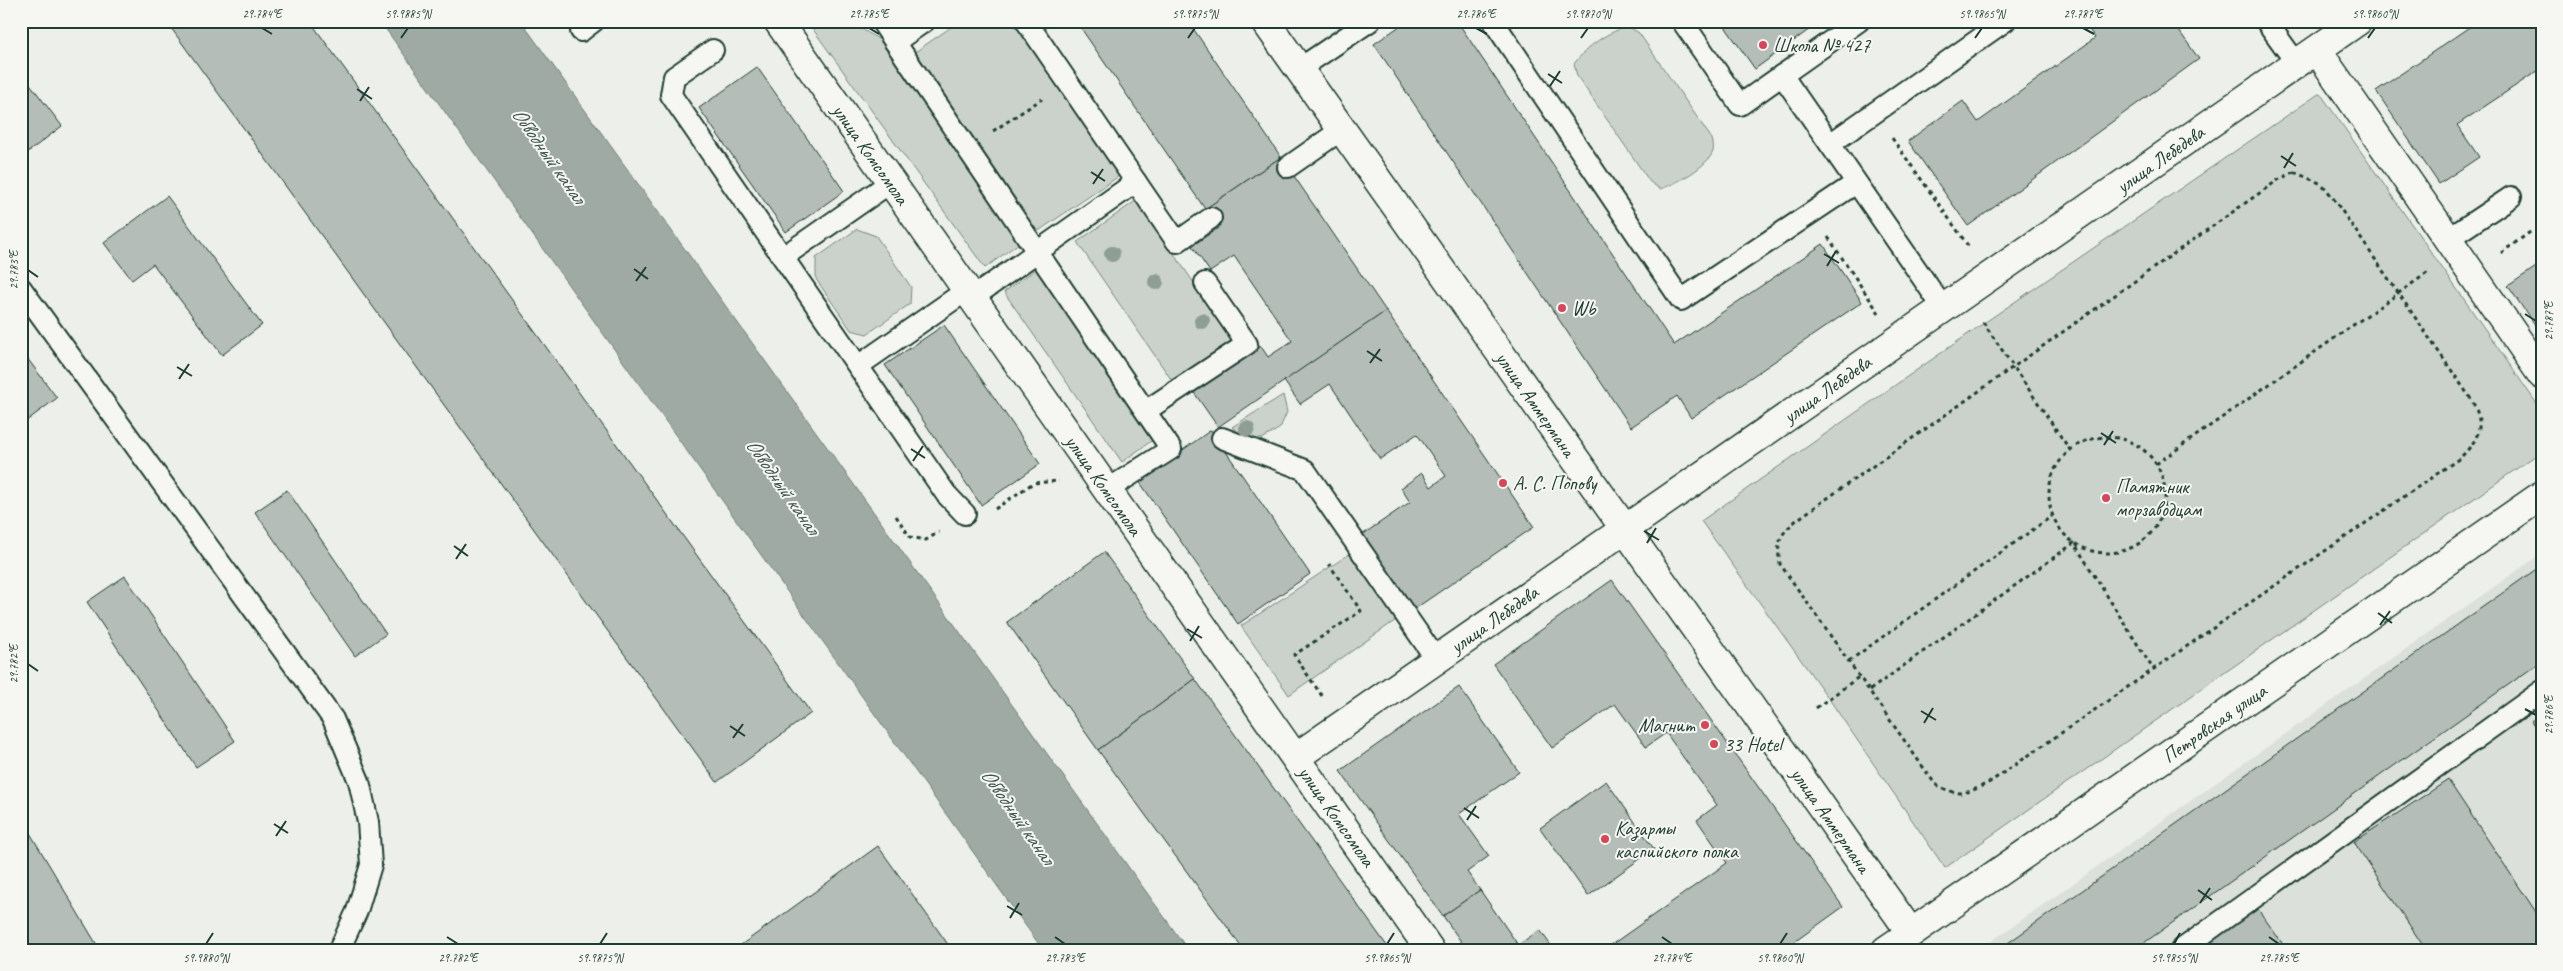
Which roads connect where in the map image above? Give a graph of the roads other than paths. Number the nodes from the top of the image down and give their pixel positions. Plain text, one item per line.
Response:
1 (778, 21) edge
2 (881, 21) edge
3 (925, 21) edge
4 (1026, 21) edge
5 (1265, 21) edge
6 (1370, 21) edge
7 (1493, 21) edge
8 (1682, 21) edge
9 (1859, 21) edge
10 (2005, 21) edge
11 (2266, 21) edge
12 (2358, 21) edge
13 (895, 42) junction
14 (713, 50) dead end
15 (2307, 57) junction
16 (1299, 69) junction
17 (1782, 75) junction
18 (1342, 130) junction
19 (1830, 144) junction
20 (1288, 166) dead end
21 (891, 182) junction
22 (1136, 182) junction
23 (1856, 183) junction
24 (2511, 197) dead end
25 (1212, 218) dead end
26 (2448, 239) junction
27 (1037, 252) junction
28 (783, 257) junction
29 (1205, 283) dead end
30 (21, 288) edge
31 (970, 294) junction
32 (1944, 309) junction
33 (858, 366) junction
34 (2542, 375) edge
35 (1146, 410) junction
36 (1222, 438) dead end
37 (1108, 490) junction
38 (2542, 494) edge
39 (965, 514) road end
40 (1625, 530) junction
41 (1436, 659) junction
42 (2542, 691) edge
43 (1296, 756) junction
44 (1911, 933) junction
45 (339, 950) edge
46 (1430, 950) edge
47 (1886, 950) edge
48 (2181, 950) edge

1 - 21 street, улица Комсомола
2 - 13 lane
3 - 13 lane
4 - 22 lane
5 - 16 street, улица Аммермана
6 - 16 lane
7 - 23 lane
8 - 17 lane
9 - 17 lane
10 - 19 lane
11 - 15 lane
12 - 15 street, улица Лебедева
13 - 27 lane
14 - 28 lane
15 - 26 street
15 - 32 street, улица Лебедева
16 - 18 street, улица Аммермана
17 - 19 lane
18 - 20 lane
18 - 40 street, улица Аммермана
19 - 23 lane
21 - 28 lane
21 - 31 street, улица Комсомола
22 - 25 lane
22 - 27 lane
23 - 32 lane
24 - 26 lane
26 - 34 street
27 - 31 lane
27 - 35 lane
28 - 33 lane
29 - 35 lane
30 - 45 lane
31 - 33 lane
31 - 37 street, улица Комсомола
32 - 40 street, улица Лебедева
33 - 39 lane
35 - 37 lane
36 - 41 lane
37 - 43 street, улица Комсомола
38 - 44 street, Петровская улица
40 - 41 street, улица Лебедева
40 - 44 street, улица Аммермана
41 - 43 street, улица Лебедева
42 - 48 lane
43 - 46 street, улица Комсомола
44 - 47 street, Петровская улица

